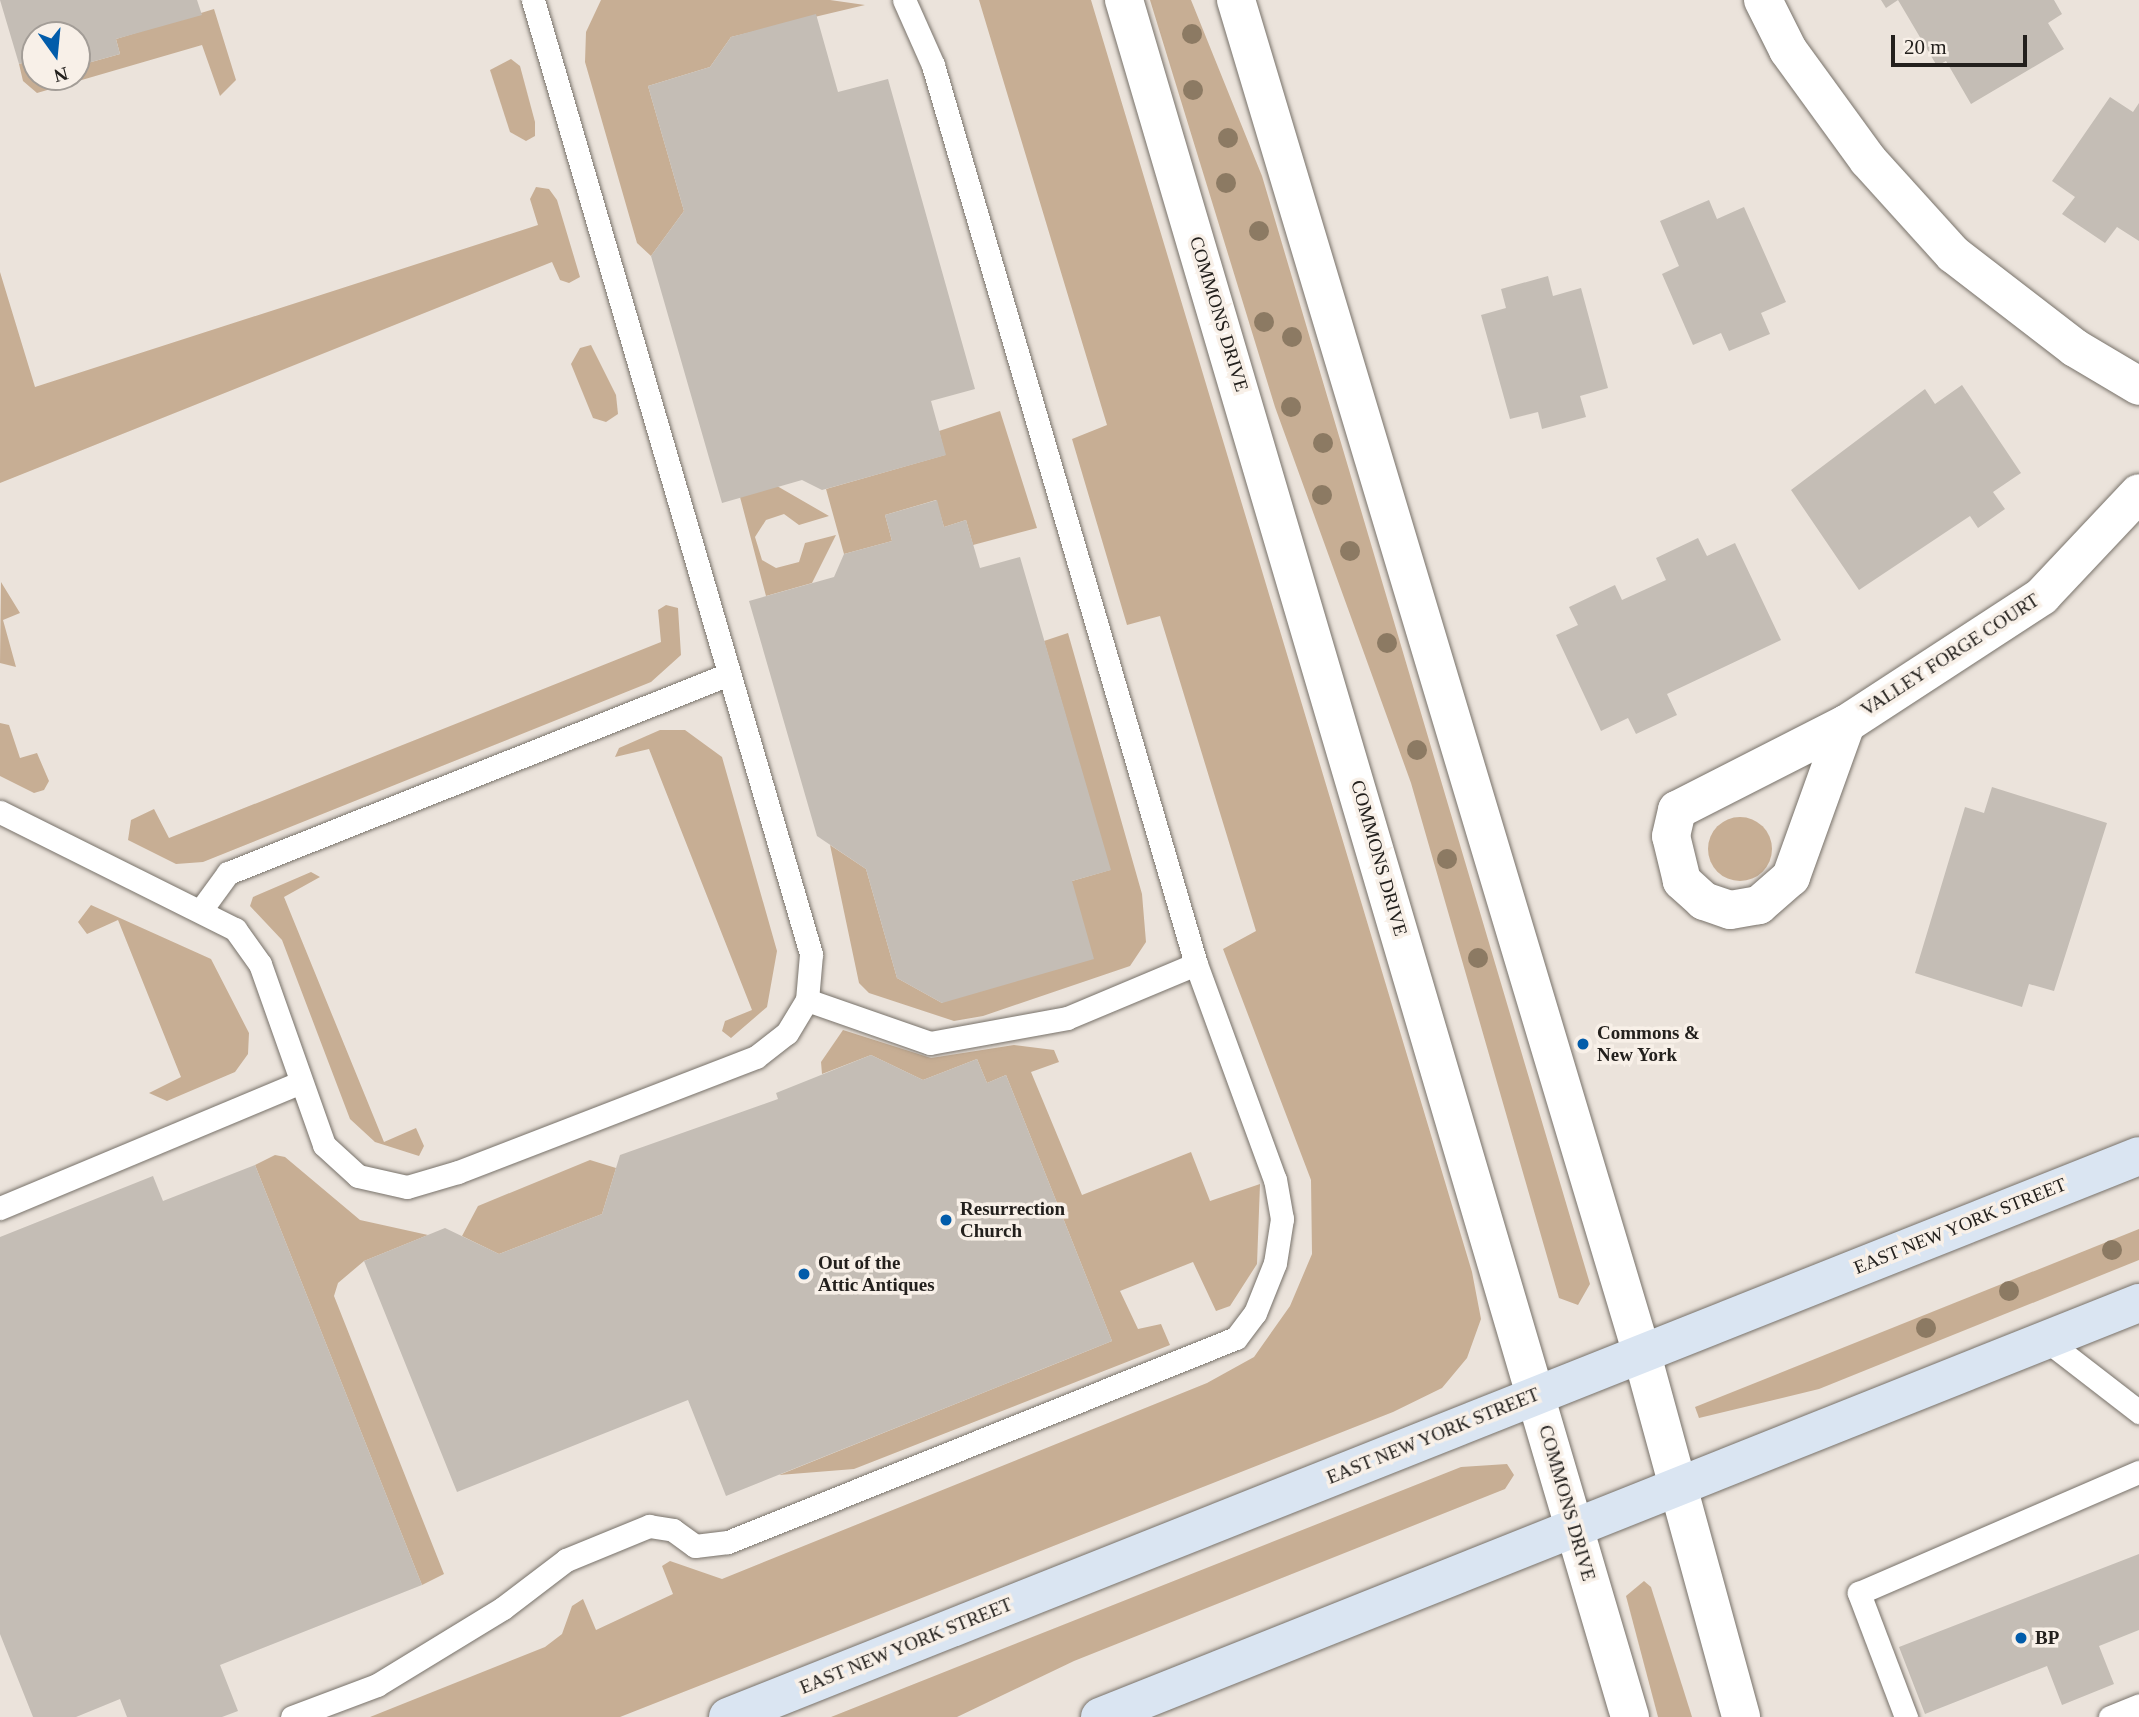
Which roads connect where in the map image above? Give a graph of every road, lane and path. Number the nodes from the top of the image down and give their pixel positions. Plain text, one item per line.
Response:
1 (533, 0) edge
2 (904, 0) edge
3 (1124, 0) edge
4 (1237, 0) edge
5 (1763, 0) edge
6 (2139, 386) edge
7 (2139, 493) edge
8 (729, 674) junction
9 (1846, 724) junction
10 (0, 812) edge
11 (201, 910) junction
12 (1196, 964) junction
13 (807, 1000) junction
14 (301, 1082) junction
15 (2139, 1156) edge
16 (0, 1208) edge
17 (2139, 1303) edge
18 (2046, 1340) junction
19 (1641, 1351) junction
20 (1536, 1395) junction
21 (2139, 1412) edge
22 (2139, 1472) edge
23 (1679, 1490) junction
24 (1574, 1531) junction
25 (2139, 1705) edge
26 (292, 1717) edge
27 (728, 1717) edge
28 (1100, 1717) edge
29 (1630, 1717) edge
30 (1741, 1717) edge
31 (1906, 1717) edge
32 (2110, 1717) edge

1 - 8 lane
2 - 12 lane
3 - 20 street, COMMONS DRIVE
4 - 19 street
5 - 6 street
7 - 9 street, VALLEY FORGE COURT
8 - 11 lane
8 - 13 lane
9 - 9 street, VALLEY FORGE COURT
10 - 11 lane
11 - 14 lane
12 - 13 lane
12 - 26 lane
13 - 14 lane
14 - 16 lane
15 - 19 main road, EAST NEW YORK STREET
17 - 18 main road
18 - 21 lane
18 - 23 main road
19 - 20 main road, EAST NEW YORK STREET
19 - 23 street
20 - 24 street, COMMONS DRIVE
20 - 27 main road, EAST NEW YORK STREET
22 - 31 lane
23 - 24 main road
23 - 30 street
24 - 28 main road
24 - 29 street, COMMONS DRIVE
25 - 32 lane

